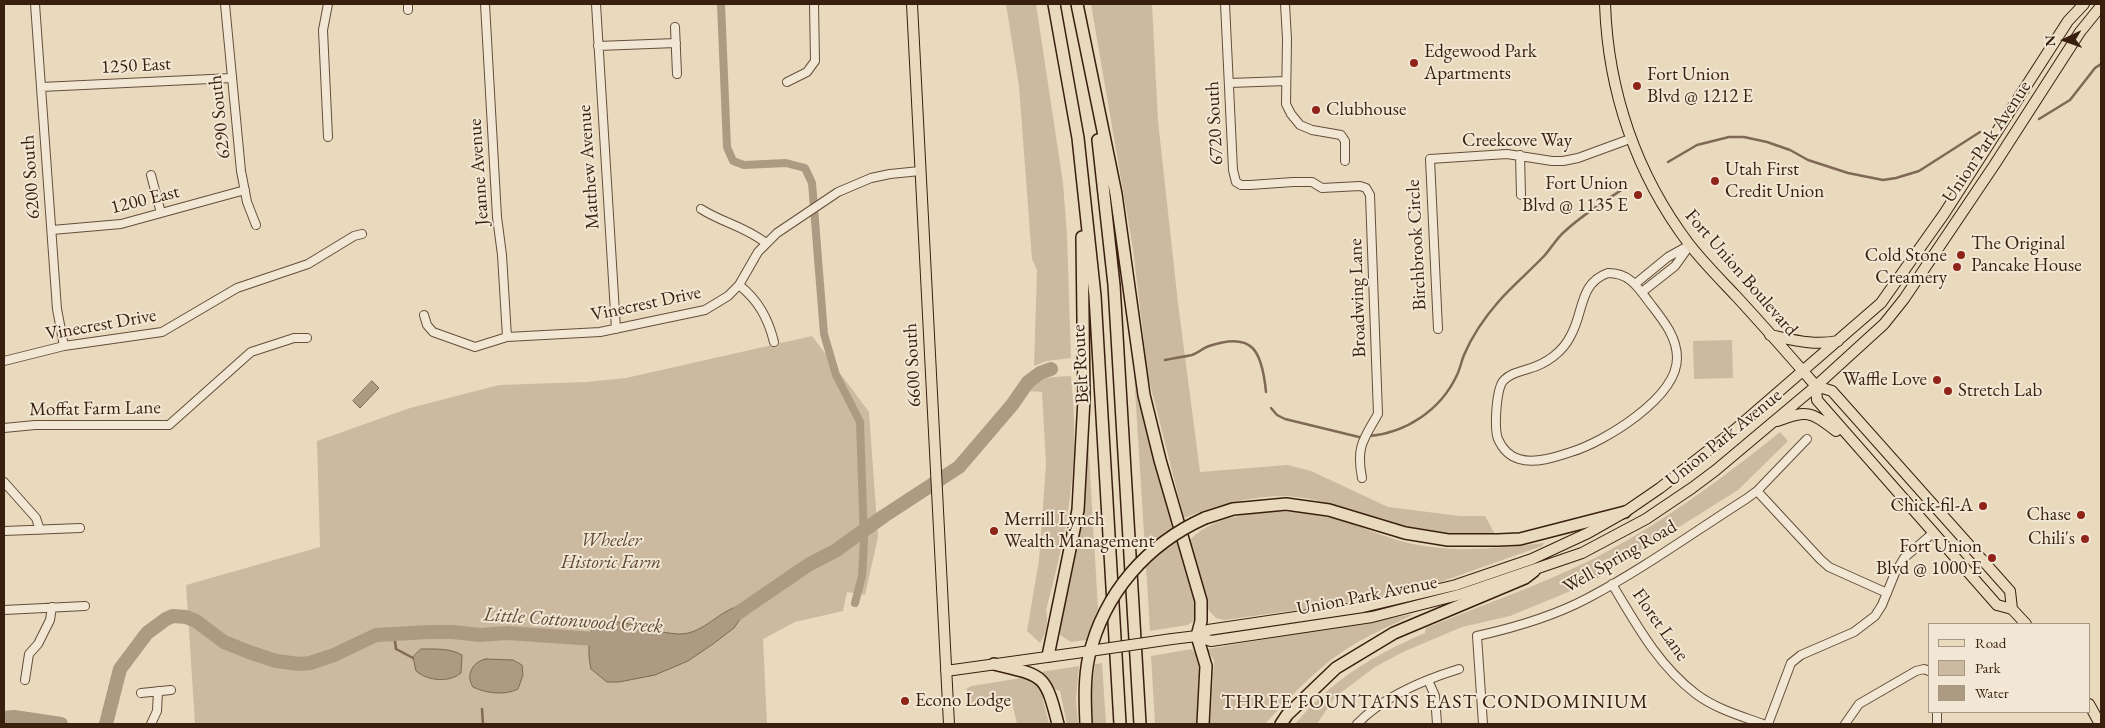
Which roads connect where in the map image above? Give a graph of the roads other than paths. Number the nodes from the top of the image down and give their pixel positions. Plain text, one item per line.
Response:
1 (35, 4) edge
2 (225, 4) edge
3 (328, 4) edge
4 (485, 4) edge
5 (596, 4) edge
6 (814, 4) edge
7 (912, 4) edge
8 (1054, 4) edge
9 (1076, 4) edge
10 (1225, 4) edge
11 (1285, 4) edge
12 (1605, 4) edge
13 (2084, 4) edge
14 (2101, 6) edge
15 (675, 27) dead end
16 (676, 43) junction
17 (598, 46) junction
18 (677, 74) dead end
19 (232, 78) junction
20 (1286, 81) junction
21 (786, 82) dead end
22 (1229, 83) junction
23 (41, 87) junction
24 (328, 137) dead end
25 (1630, 139) junction
26 (1520, 156) junction
27 (1430, 160) joint
28 (1345, 161) dead end
29 (1081, 168) junction
30 (920, 171) junction
31 (151, 175) dead end
32 (1293, 182) joint
33 (245, 190) junction
34 (1521, 195) dead end
35 (701, 209) dead end
36 (161, 213) junction
37 (256, 225) dead end
38 (52, 230) junction
39 (362, 234) dead end
40 (766, 243) junction
41 (1690, 245) junction
42 (1635, 284) junction
43 (739, 285) junction
44 (1642, 292) junction
45 (424, 315) dead end
46 (616, 329) junction
47 (1438, 330) dead end
48 (1770, 334) junction
49 (507, 337) junction
50 (307, 338) dead end
51 (1839, 341) junction
52 (774, 342) dead end
53 (64, 346) junction
54 (4, 360) edge
55 (1803, 371) junction
56 (1816, 386) junction
57 (1771, 423) junction
58 (4, 428) edge
59 (1806, 439) dead end
60 (1852, 441) junction
61 (1362, 478) dead end
62 (4, 482) edge
63 (1757, 491) junction
64 (1625, 512) junction
65 (80, 528) dead end
66 (40, 530) junction
67 (4, 531) edge
68 (1933, 533) junction
69 (1534, 571) junction
70 (1612, 584) junction
71 (1886, 593) junction
72 (85, 606) dead end
73 (52, 607) junction
74 (2012, 609) junction
75 (4, 610) edge
76 (2025, 623) edge
77 (1197, 636) junction
78 (1048, 656) junction
79 (994, 664) junction
80 (1459, 669) dead end
81 (1928, 670) edge
82 (946, 671) junction
83 (26, 680) dead end
84 (1428, 680) junction
85 (171, 690) dead end
86 (158, 691) junction
87 (141, 692) dead end
88 (2090, 706) edge
89 (151, 724) edge
90 (949, 724) edge
91 (1058, 724) edge
92 (1086, 724) edge
93 (1120, 724) edge
94 (1140, 724) edge
95 (1203, 724) edge
96 (1281, 724) edge
97 (1357, 724) edge
98 (1437, 724) edge
99 (1483, 724) edge
100 (1763, 724) edge
101 (1768, 724) edge
102 (1845, 724) edge
103 (2100, 724) edge

1 - 23 street, 6200 South
2 - 19 street, 6290 South
3 - 24 street
4 - 49 street, Jeanne Avenue
5 - 17 street, Matthew Avenue
6 - 21 street
7 - 30 main road, 6600 South
8 - 29 highway, Belt Route
9 - 77 highway
9 - 94 highway, Belt Route
10 - 22 street, 6720 South
11 - 20 street
12 - 25 main road, Fort Union Boulevard
13 - 51 main road, Union Park Avenue
14 - 56 main road, Union Park Avenue
15 - 16 street
16 - 17 street
16 - 18 street
17 - 46 street, Matthew Avenue
19 - 23 street, 1250 East
19 - 33 street, 6290 South
20 - 22 street
20 - 28 street
22 - 32 street, 6720 South
23 - 38 street, 6200 South
25 - 26 street, Creekcove Way
25 - 41 main road, Fort Union Boulevard
26 - 27 street, Creekcove Way
26 - 34 street
27 - 47 street, Birchbrook Circle
29 - 78 highway
29 - 93 highway, Belt Route
30 - 40 street, Vinecrest Drive
30 - 82 main road, 6600 South
31 - 36 street
32 - 61 street, Broadwing Lane
33 - 36 street, 1200 East
33 - 37 street, 6290 South
35 - 40 street
36 - 38 street, 1200 East
38 - 53 street, 6200 South
39 - 53 street, Vinecrest Drive
40 - 43 street, Vinecrest Drive
41 - 42 street
41 - 44 street
41 - 48 main road, Fort Union Boulevard
42 - 44 street
42 - 44 street
43 - 46 street, Vinecrest Drive
43 - 52 street
45 - 49 street, Vinecrest Drive
46 - 49 street, Vinecrest Drive
48 - 51 main road
48 - 55 main road, Fort Union Boulevard
50 - 58 street, Moffat Farm Lane
51 - 55 main road, Union Park Avenue
53 - 54 street, Vinecrest Drive
55 - 56 main road, Fort Union Boulevard
55 - 64 main road, Union Park Avenue
56 - 57 main road, Union Park Avenue
56 - 60 main road, Fort Union Boulevard
56 - 74 main road, Fort Union Boulevard
57 - 60 main road
57 - 69 main road, Union Park Avenue
59 - 63 street, Well Spring Road
60 - 68 main road, Fort Union Boulevard
62 - 66 street
63 - 70 street, Well Spring Road
63 - 71 street
64 - 77 main road, Union Park Avenue
64 - 92 highway, bridge
65 - 66 street
66 - 67 street
68 - 71 street
68 - 74 main road, Fort Union Boulevard
69 - 77 main road, Union Park Avenue
69 - 96 highway
70 - 99 street, Well Spring Road
70 - 100 street, Floret Lane
71 - 101 street
72 - 73 street
73 - 75 street
73 - 83 street
74 - 76 main road, Fort Union Boulevard
77 - 78 main road, Union Park Avenue, bridge
77 - 95 highway
78 - 79 main road, Union Park Avenue
79 - 82 main road, Union Park Avenue
79 - 91 highway
80 - 84 street
81 - 102 street
82 - 90 main road, 6600 South
84 - 97 street
84 - 98 street
85 - 86 street
86 - 87 street
86 - 89 street
88 - 103 main road

